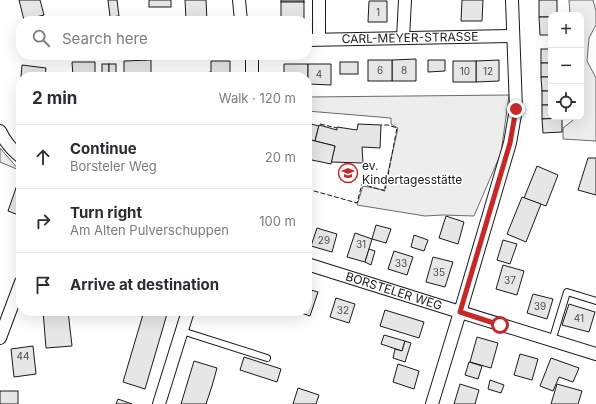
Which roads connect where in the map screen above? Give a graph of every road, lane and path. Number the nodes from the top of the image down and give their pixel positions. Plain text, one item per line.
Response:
1 (239, 0) edge
2 (319, 0) edge
3 (405, 0) edge
4 (512, 0) edge
5 (241, 16) edge
6 (513, 36) junction
7 (403, 38) junction
8 (313, 39) edge
9 (252, 60) edge
10 (252, 72) edge
11 (0, 131) edge
12 (16, 153) edge
13 (312, 266) edge
14 (16, 295) edge
15 (596, 301) edge
16 (460, 312) junction
17 (186, 316) edge
18 (182, 331) junction
19 (0, 338) edge
20 (552, 341) junction
21 (596, 354) edge
22 (268, 358) dead end
23 (159, 404) edge
24 (432, 404) edge

1 - 5 street
2 - 8 street
3 - 7 street
4 - 6 street
6 - 7 street, CARL-MEYER-STRASSE
6 - 16 street
7 - 8 street, CARL-MEYER-STRASSE
9 - 10 street
11 - 12 street
13 - 16 street, BORSTELER WEG
14 - 19 street
15 - 20 lane
16 - 20 street, BORSTELER WEG
16 - 24 street
17 - 18 street
18 - 22 lane
18 - 23 street
20 - 21 street, BORSTELER WEG

